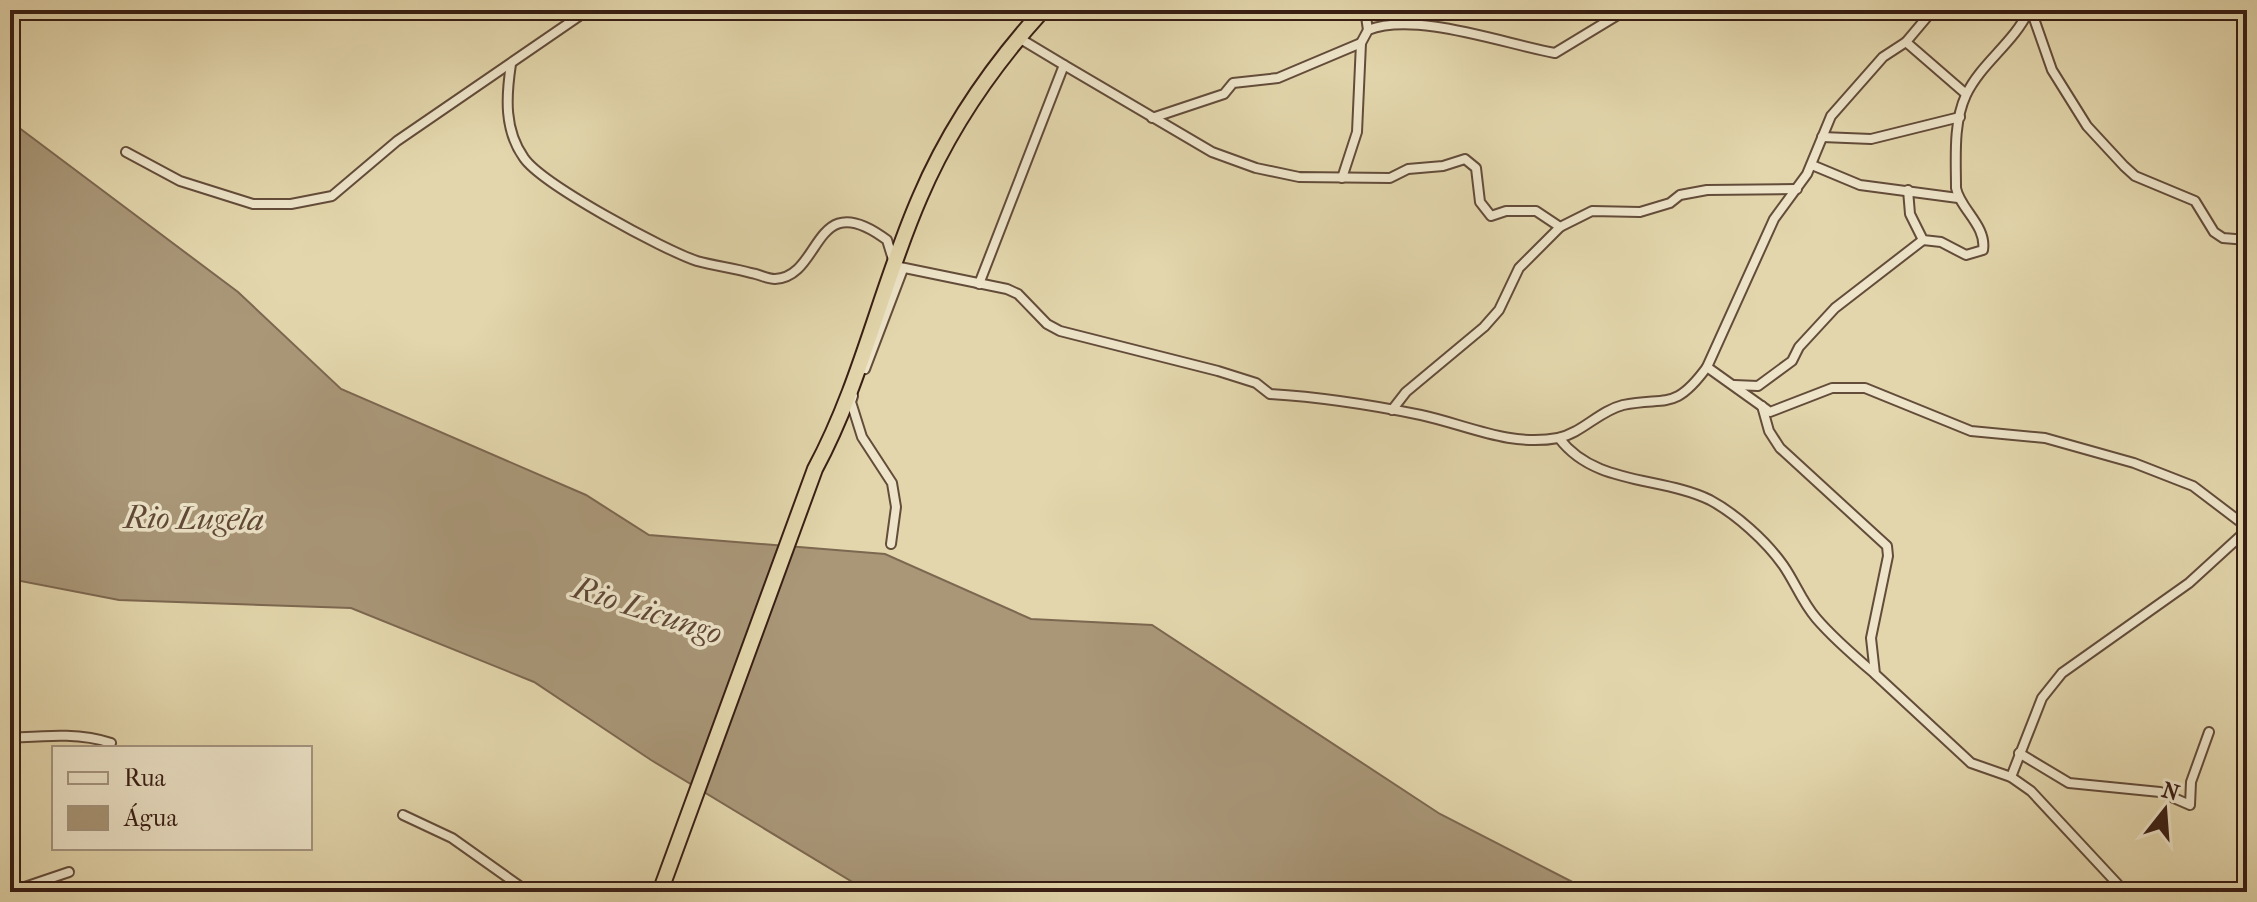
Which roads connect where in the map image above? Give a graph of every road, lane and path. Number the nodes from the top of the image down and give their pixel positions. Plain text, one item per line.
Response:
1 (588, 10) edge
2 (1043, 10) edge
3 (1365, 10) edge
4 (1626, 10) edge
5 (1933, 10) edge
6 (2030, 10) edge
7 (1368, 30) junction
8 (1019, 38) junction
9 (1906, 42) junction
10 (1361, 43) junction
11 (511, 64) junction
12 (1064, 65) junction
13 (1966, 94) junction
14 (1960, 117) junction
15 (1151, 118) junction
16 (1822, 137) junction
17 (126, 152) dead end
18 (1812, 165) junction
19 (1342, 178) junction
20 (1797, 189) junction
21 (1908, 190) junction
22 (1958, 198) junction
23 (1560, 227) junction
24 (1923, 240) junction
25 (2247, 240) edge
26 (899, 268) junction
27 (979, 284) junction
28 (1707, 367) junction
29 (1734, 385) junction
30 (1761, 405) junction
31 (1392, 410) junction
32 (1559, 438) junction
33 (2247, 528) edge
34 (891, 544) dead end
35 (1875, 674) junction
36 (2209, 732) dead end
37 (10, 738) edge
38 (111, 743) dead end
39 (2019, 753) junction
40 (2011, 777) junction
41 (403, 815) dead end
42 (69, 872) dead end
43 (10, 892) edge
44 (254, 892) edge
45 (267, 892) edge
46 (528, 892) edge
47 (660, 892) edge
48 (2125, 892) edge

1 - 11 street
2 - 8 highway
3 - 7 street
4 - 7 street
5 - 9 street
6 - 13 street
6 - 25 street
7 - 10 street
8 - 12 street
8 - 26 highway
9 - 13 street
9 - 16 street
10 - 15 street
10 - 19 street
11 - 17 street
11 - 26 street
12 - 15 street
12 - 27 street
13 - 14 street
14 - 16 street
14 - 22 street
15 - 19 street
16 - 18 street
18 - 20 street
18 - 21 street
19 - 23 street
20 - 23 street
20 - 28 street
21 - 22 street
21 - 24 street
22 - 24 street
23 - 31 street
24 - 29 street
26 - 27 street
26 - 34 street
26 - 47 highway
27 - 31 street
28 - 29 street
28 - 32 street
29 - 30 street
30 - 33 street
30 - 35 street
31 - 32 street
32 - 35 street
33 - 39 street
35 - 40 street
36 - 39 street
37 - 38 street
39 - 40 street
40 - 48 street
41 - 46 street
42 - 43 street
44 - 45 street

